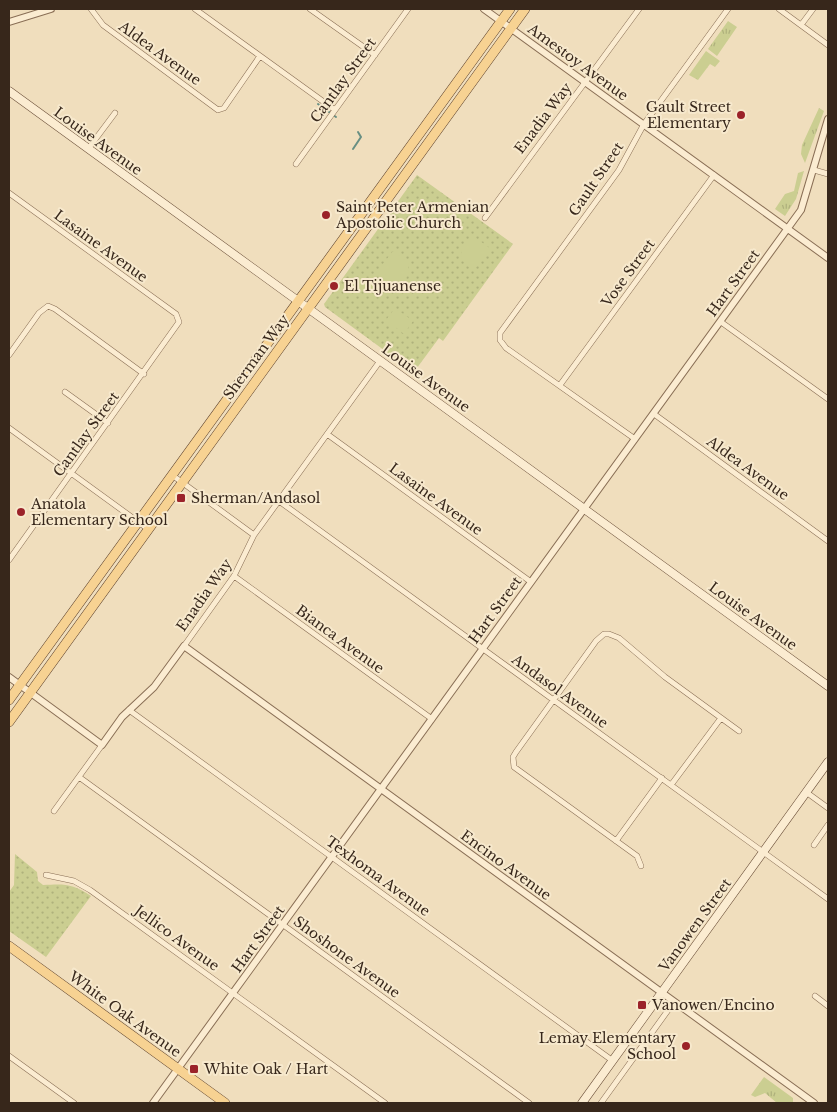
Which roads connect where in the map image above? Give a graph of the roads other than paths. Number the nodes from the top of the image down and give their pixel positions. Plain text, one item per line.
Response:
1 (51, 9) edge
2 (91, 9) edge
3 (195, 9) edge
4 (310, 9) edge
5 (408, 9) edge
6 (484, 9) edge
7 (510, 9) edge
8 (525, 9) edge
9 (639, 9) edge
10 (728, 9) edge
11 (779, 9) edge
12 (813, 9) edge
13 (41, 10) edge
14 (501, 21) junction
15 (9, 22) edge
16 (801, 25) junction
17 (511, 28) junction
18 (828, 45) edge
19 (375, 55) junction
20 (260, 56) junction
21 (586, 82) junction
22 (9, 91) edge
23 (335, 110) junction
24 (115, 113) dead end
25 (828, 119) edge
26 (644, 124) junction
27 (88, 149) junction
28 (296, 164) dead end
29 (814, 170) junction
30 (828, 174) edge
31 (714, 175) junction
32 (9, 193) edge
33 (485, 218) dead end
34 (788, 228) junction
35 (828, 258) edge
36 (298, 301) junction
37 (308, 308) junction
38 (179, 319) joint
39 (721, 322) junction
40 (9, 355) edge
41 (380, 361) junction
42 (144, 374) junction
43 (560, 385) junction
44 (65, 392) dead end
45 (828, 399) edge
46 (654, 414) junction
47 (108, 423) junction
48 (9, 428) edge
49 (327, 434) junction
50 (635, 439) junction
51 (71, 474) junction
52 (172, 475) junction
53 (182, 483) junction
54 (279, 501) junction
55 (584, 509) junction
56 (138, 522) junction
57 (148, 529) junction
58 (254, 535) junction
59 (828, 541) edge
60 (9, 560) edge
61 (234, 576) junction
62 (531, 582) junction
63 (184, 646) junction
64 (483, 648) junction
65 (9, 677) edge
66 (20, 685) junction
67 (828, 686) edge
68 (30, 692) junction
69 (9, 700) edge
70 (554, 700) junction
71 (129, 710) junction
72 (721, 718) junction
73 (432, 719) junction
74 (9, 722) edge
75 (739, 731) dead end
76 (102, 745) junction
77 (828, 762) edge
78 (79, 778) junction
79 (662, 778) junction
80 (671, 785) junction
81 (380, 789) junction
82 (806, 792) junction
83 (828, 808) edge
84 (54, 812) dead end
85 (828, 825) edge
86 (616, 841) junction
87 (814, 844) dead end
88 (763, 852) junction
89 (332, 857) junction
90 (642, 866) dead end
91 (46, 876) dead end
92 (828, 899) edge
93 (283, 925) junction
94 (9, 946) edge
95 (234, 993) junction
96 (662, 993) junction
97 (814, 996) dead end
98 (674, 1002) junction
99 (828, 1006) edge
100 (9, 1056) edge
101 (612, 1061) junction
102 (178, 1070) junction
103 (805, 1101) edge
104 (74, 1103) edge
105 (154, 1103) edge
106 (225, 1103) edge
107 (385, 1103) edge
108 (529, 1103) edge
109 (582, 1103) edge
110 (601, 1103) edge
111 (814, 1103) edge

1 - 13 street
2 - 20 street, Aldea Avenue
3 - 20 street
4 - 19 street
5 - 19 street, Cantlay Street
6 - 14 street, Amestoy Avenue
7 - 14 main road, Sherman Way
8 - 17 main road, Sherman Way
9 - 21 street, Enadia Way
10 - 26 street, Gault Street
11 - 16 street
12 - 16 street
13 - 15 street
14 - 17 street, Amestoy Avenue
14 - 36 main road, Sherman Way
16 - 18 street
17 - 21 street, Amestoy Avenue
17 - 37 main road, Sherman Way
19 - 23 street, Cantlay Street
20 - 23 street
21 - 26 street, Amestoy Avenue
21 - 33 street, Enadia Way
22 - 27 main road, Louise Avenue
23 - 28 street, Cantlay Street
24 - 27 street
25 - 29 street, Hart Street
26 - 31 street, Amestoy Avenue
26 - 43 street, Gault Street
27 - 36 main road, Louise Avenue
29 - 30 street
29 - 34 street, Hart Street
31 - 34 street, Amestoy Avenue
31 - 43 street, Vose Street
32 - 38 street, Lasaine Avenue
34 - 35 street, Amestoy Avenue
34 - 39 street, Hart Street
36 - 37 main road, Louise Avenue
36 - 52 main road, Sherman Way
37 - 41 main road, Louise Avenue
37 - 53 main road, Sherman Way
38 - 42 street, Cantlay Street
39 - 45 street
39 - 46 street, Hart Street
40 - 42 street
41 - 49 street, Enadia Way
41 - 55 main road, Louise Avenue
42 - 47 street, Cantlay Street
43 - 50 street
44 - 47 street
46 - 50 street, Hart Street
46 - 59 street, Aldea Avenue
47 - 51 street, Cantlay Street
48 - 51 street
49 - 54 street, Enadia Way
49 - 62 street, Lasaine Avenue
50 - 55 street, Hart Street
51 - 56 street
51 - 60 street, Cantlay Street
52 - 53 street
52 - 56 main road, Sherman Way
53 - 57 main road, Sherman Way
53 - 58 street
54 - 58 street, Enadia Way
54 - 64 street, Andasol Avenue
55 - 62 street, Hart Street
55 - 67 main road, Louise Avenue
56 - 57 street
56 - 66 main road, Sherman Way
57 - 68 main road, Sherman Way
58 - 61 street, Enadia Way
61 - 63 street, Enadia Way
61 - 73 street, Bianca Avenue
62 - 64 street, Hart Street
63 - 71 street, Enadia Way
63 - 81 street, Encino Avenue
64 - 70 street, Andasol Avenue
64 - 73 street, Hart Street
65 - 66 street
66 - 68 street
66 - 69 main road, Sherman Way
68 - 74 main road, Sherman Way
68 - 76 street
70 - 72 street
70 - 79 street, Andasol Avenue
70 - 86 street
71 - 76 street, Enadia Way
71 - 89 street, Texhoma Avenue
72 - 75 street
72 - 80 street
73 - 81 street, Hart Street
76 - 78 street, Enadia Way
77 - 82 main road, Vanowen Street
78 - 84 street, Enadia Way
78 - 93 street, Shoshone Avenue
79 - 80 street, Andasol Avenue
79 - 86 street
80 - 88 street, Andasol Avenue
81 - 89 street, Hart Street
81 - 96 street, Encino Avenue
82 - 83 street
82 - 88 main road, Vanowen Street
85 - 87 street
86 - 90 street
88 - 92 street, Andasol Avenue
88 - 96 main road, Vanowen Street
89 - 93 street, Hart Street
89 - 101 street, Texhoma Avenue
91 - 95 street, Jellico Avenue
93 - 95 street, Hart Street
93 - 108 street, Shoshone Avenue
94 - 102 main road, White Oak Avenue
95 - 102 street, Hart Street
95 - 107 street, Jellico Avenue
96 - 98 street, Encino Avenue
96 - 101 main road, Vanowen Street
97 - 99 street
98 - 103 street, Encino Avenue
98 - 110 street
100 - 104 street
101 - 109 main road, Vanowen Street
102 - 105 street, Hart Street
102 - 106 main road, White Oak Avenue
103 - 111 street, Encino Avenue

